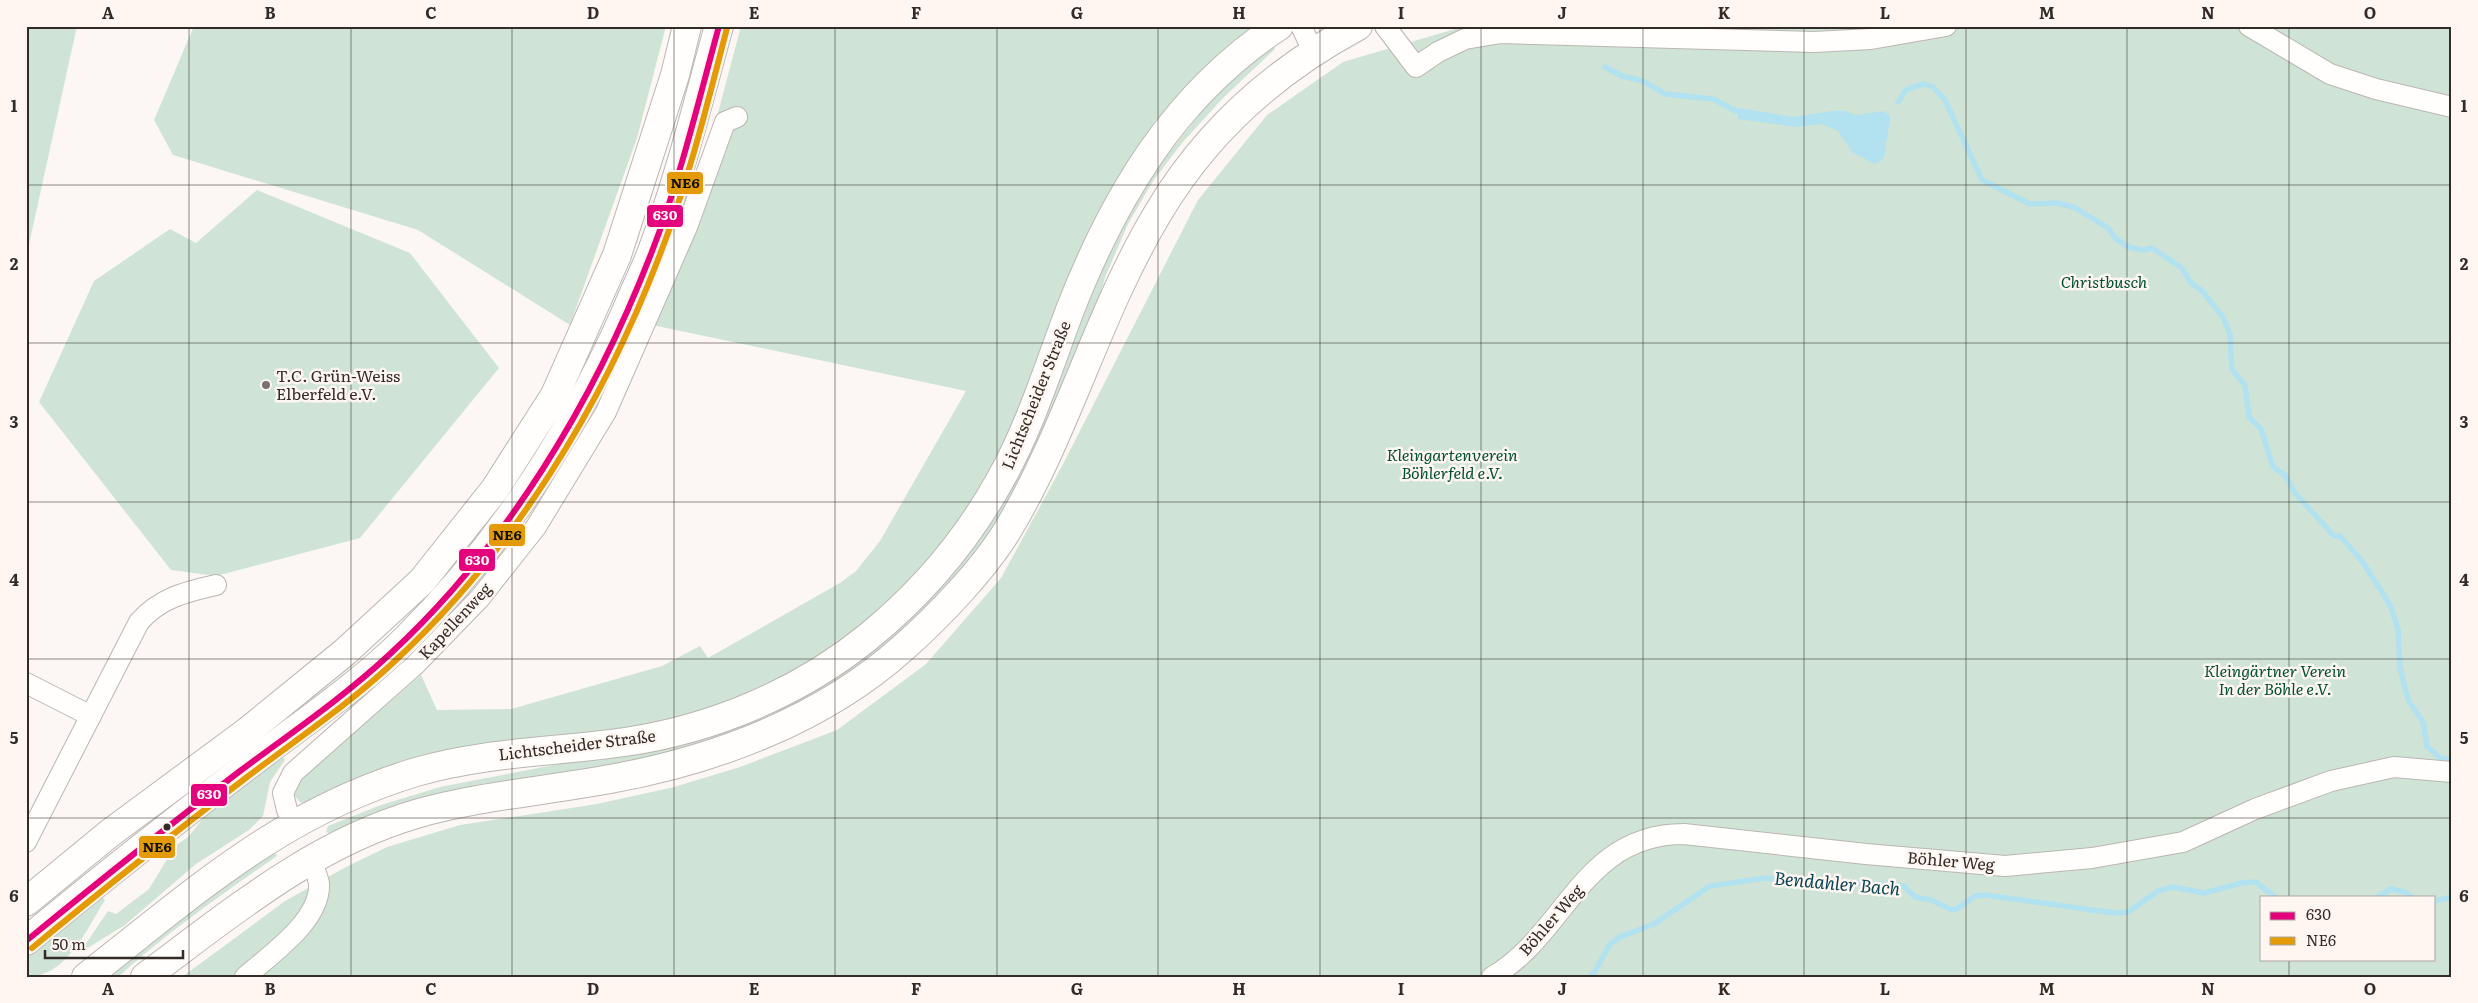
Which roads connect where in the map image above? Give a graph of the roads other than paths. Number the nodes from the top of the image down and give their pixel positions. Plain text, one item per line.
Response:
1 (687, 26) edge
2 (719, 26) edge
3 (1279, 26) edge
4 (1301, 26) edge
5 (1385, 26) edge
6 (1946, 26) edge
7 (2250, 26) edge
8 (1336, 39) edge
9 (2452, 107) edge
10 (737, 117) dead end
11 (216, 585) dead end
12 (26, 683) edge
13 (91, 716) junction
14 (2452, 772) edge
15 (294, 823) junction
16 (26, 842) edge
17 (310, 860) junction
18 (26, 902) edge
19 (26, 941) edge
20 (86, 977) edge
21 (145, 977) edge
22 (245, 977) edge
23 (1492, 977) edge

1 - 18 main road
2 - 19 main road
3 - 15 main road, Lichtscheider Straße
4 - 8 street
5 - 6 street
7 - 9 street
8 - 17 main road, Lichtscheider Straße
10 - 15 street, Kapellenweg
11 - 13 street
12 - 13 street
13 - 16 street
14 - 23 street, Böhler Weg
15 - 17 main road, Kapellenweg
15 - 20 main road, Lichtscheider Straße
17 - 21 main road, Lichtscheider Straße
17 - 22 street, Kapellenweg

